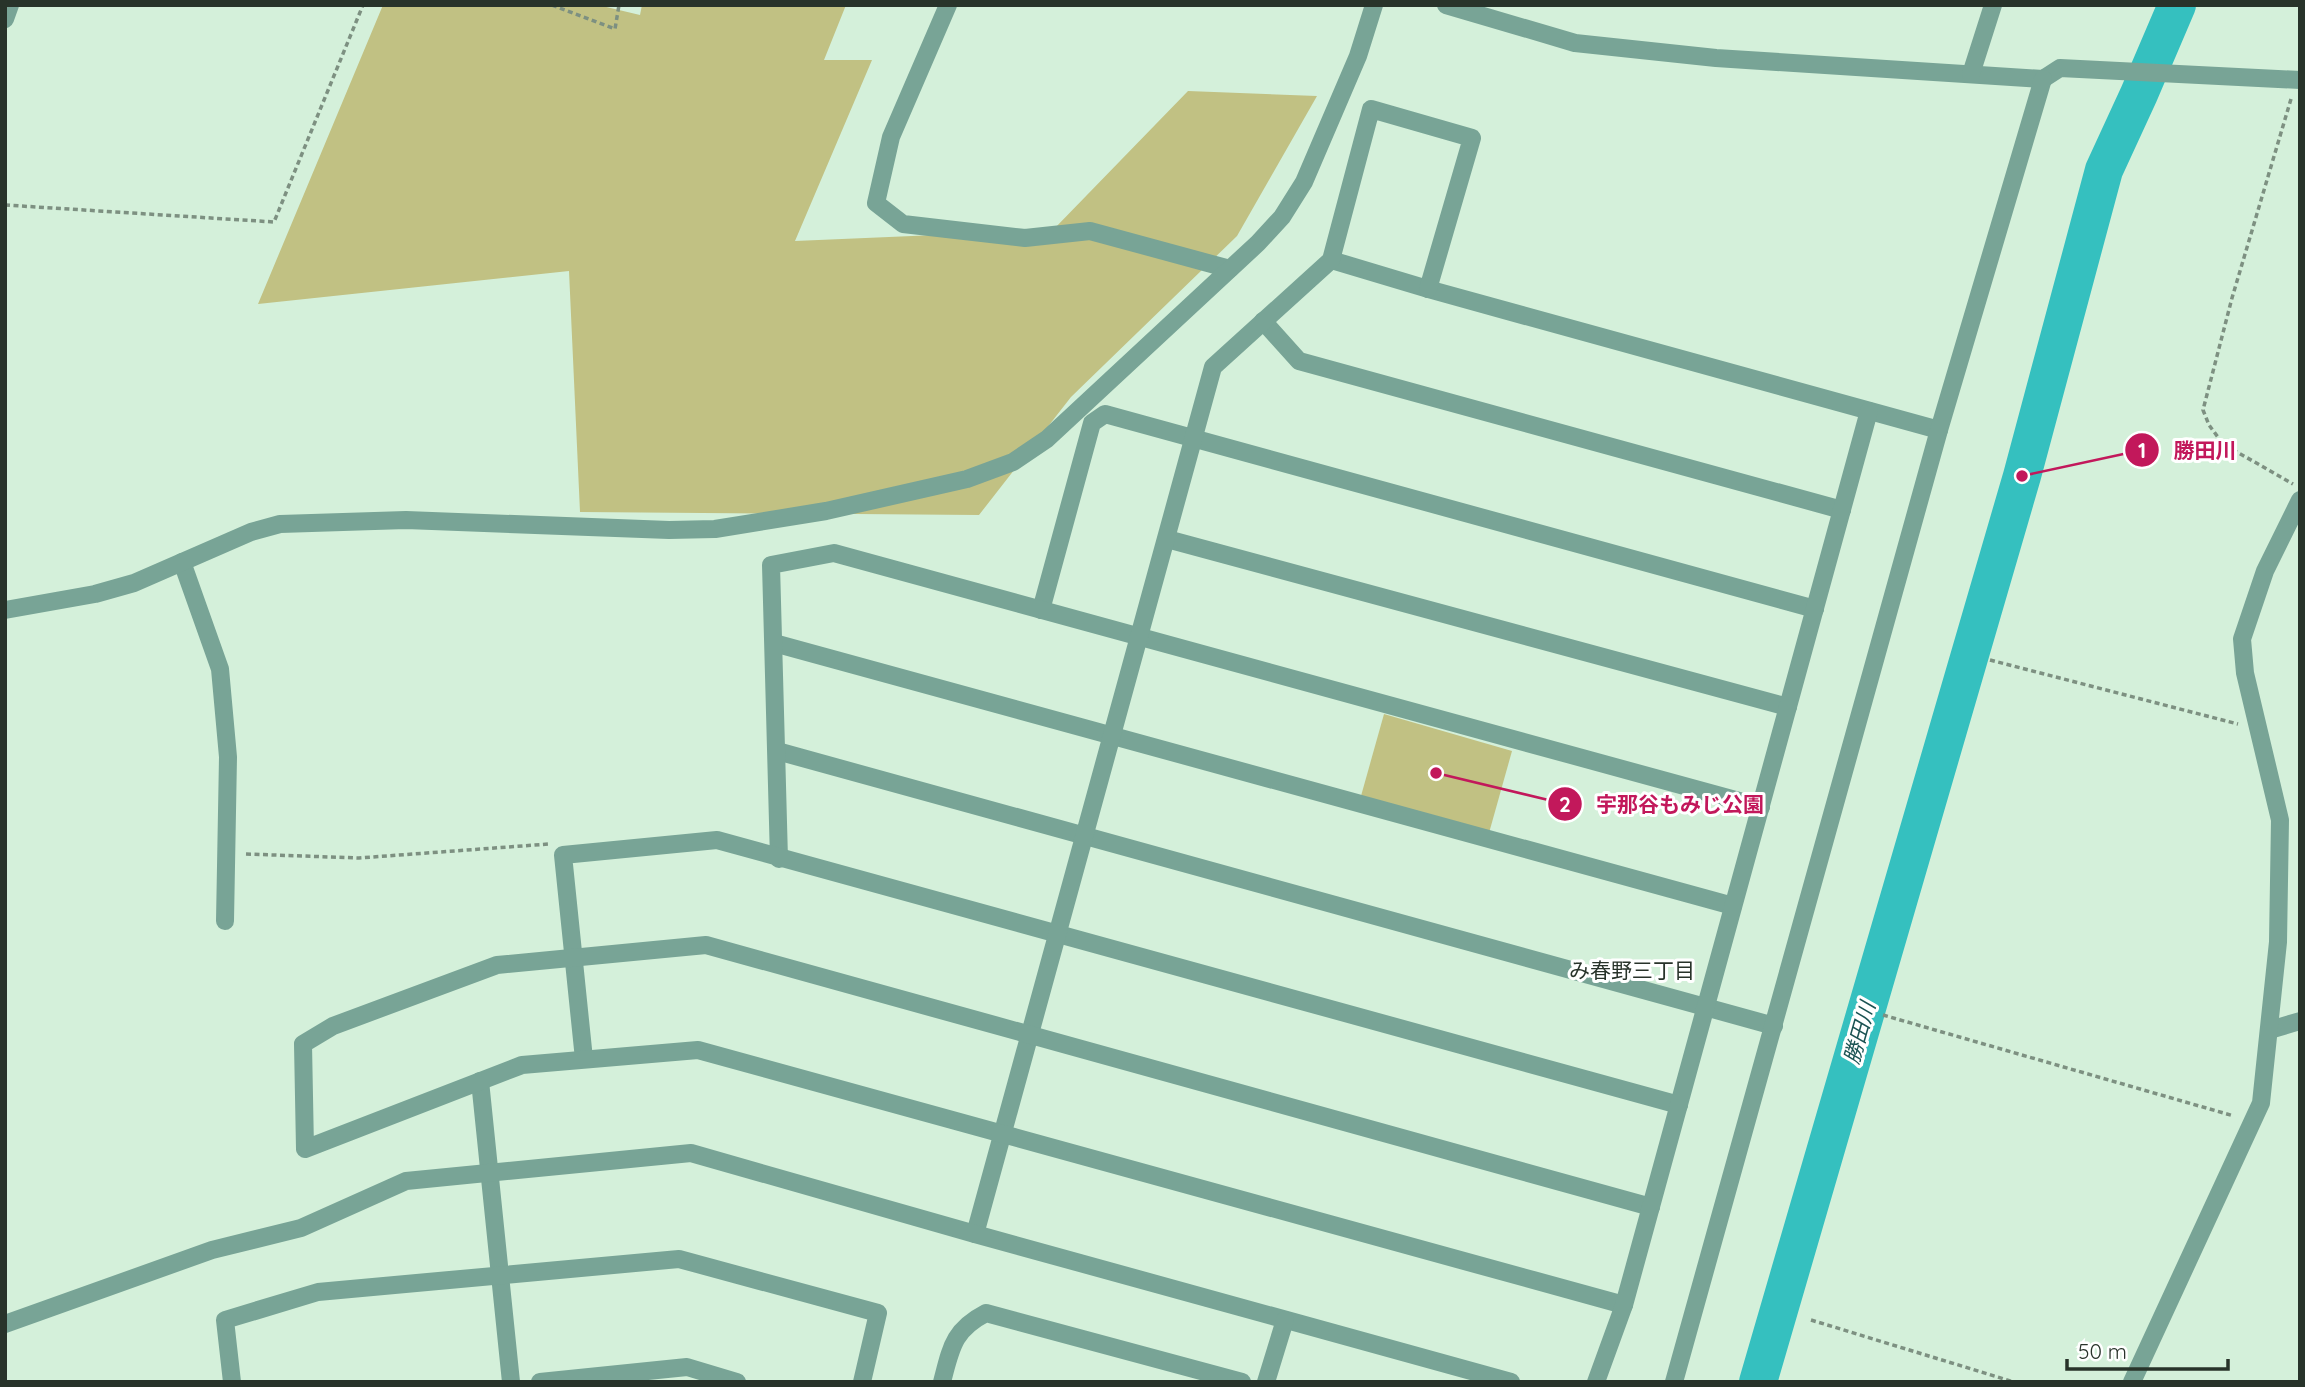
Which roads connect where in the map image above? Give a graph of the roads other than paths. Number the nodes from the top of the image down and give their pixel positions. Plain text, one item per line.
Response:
1 (10, 5) edge
2 (948, 5) edge
3 (1374, 5) edge
4 (1446, 5) edge
5 (1993, 5) edge
6 (5, 19) edge
7 (1971, 74) junction
8 (2043, 79) junction
9 (2298, 80) edge
10 (1331, 260) junction
11 (1230, 269) junction
12 (1428, 289) junction
13 (1263, 321) junction
14 (1869, 411) junction
15 (1939, 430) junction
16 (1194, 438) junction
17 (2300, 500) edge
18 (1842, 510) junction
19 (1167, 539) junction
20 (182, 562) junction
21 (1815, 609) junction
22 (5, 610) edge
23 (1041, 610) junction
24 (1140, 638) junction
25 (774, 643) junction
26 (1788, 707) junction
27 (1112, 737) junction
28 (778, 751) junction
29 (1760, 807) junction
30 (1086, 836) junction
31 (779, 859) junction
32 (1733, 906) junction
33 (225, 921) dead end
34 (1058, 936) junction
35 (574, 957) junction
36 (1705, 1007) junction
37 (2300, 1021) edge
38 (1774, 1026) junction
39 (2270, 1030) junction
40 (1030, 1035) junction
41 (584, 1059) junction
42 (480, 1081) junction
43 (1679, 1105) junction
44 (1003, 1135) junction
45 (491, 1173) junction
46 (1651, 1207) junction
47 (975, 1234) junction
48 (500, 1276) junction
49 (1624, 1305) junction
50 (1284, 1320) junction
51 (5, 1324) edge
52 (232, 1382) edge
53 (511, 1382) edge
54 (540, 1382) edge
55 (737, 1382) edge
56 (862, 1382) edge
57 (942, 1382) edge
58 (1242, 1382) edge
59 (1266, 1382) edge
60 (1511, 1382) edge
61 (1596, 1382) edge
62 (1674, 1382) edge
63 (2132, 1382) edge

1 - 6 street
2 - 11 street
3 - 11 street
4 - 7 street
5 - 7 street
7 - 8 street
8 - 9 street
8 - 15 street
10 - 12 street
10 - 12 street
10 - 13 street
11 - 20 street
12 - 14 street
13 - 16 street
13 - 18 street
14 - 15 street
14 - 18 street
15 - 38 street
16 - 19 street
16 - 21 street
16 - 23 street
17 - 39 street
18 - 21 street
19 - 24 street
19 - 26 street
20 - 22 street
20 - 33 street
21 - 26 street
23 - 24 street
23 - 25 street
24 - 27 street
24 - 29 street
25 - 27 street
25 - 28 street
26 - 29 street
27 - 30 street
27 - 32 street
28 - 30 street
28 - 31 street
29 - 32 street
30 - 34 street
30 - 36 street
31 - 34 street
31 - 35 street
32 - 36 street
34 - 40 street
34 - 43 street
35 - 40 street
35 - 41 street
35 - 42 street
36 - 38 street
36 - 43 street
37 - 39 street
38 - 62 street
39 - 63 street
40 - 44 street
40 - 46 street
41 - 42 street
41 - 44 street
42 - 45 street
43 - 46 street
44 - 47 street
44 - 49 street
45 - 47 street
45 - 48 street
45 - 51 street
46 - 49 street
47 - 50 street
48 - 52 street
48 - 53 street
48 - 56 street
49 - 61 street
50 - 59 street
50 - 60 street
54 - 55 street
57 - 58 street

